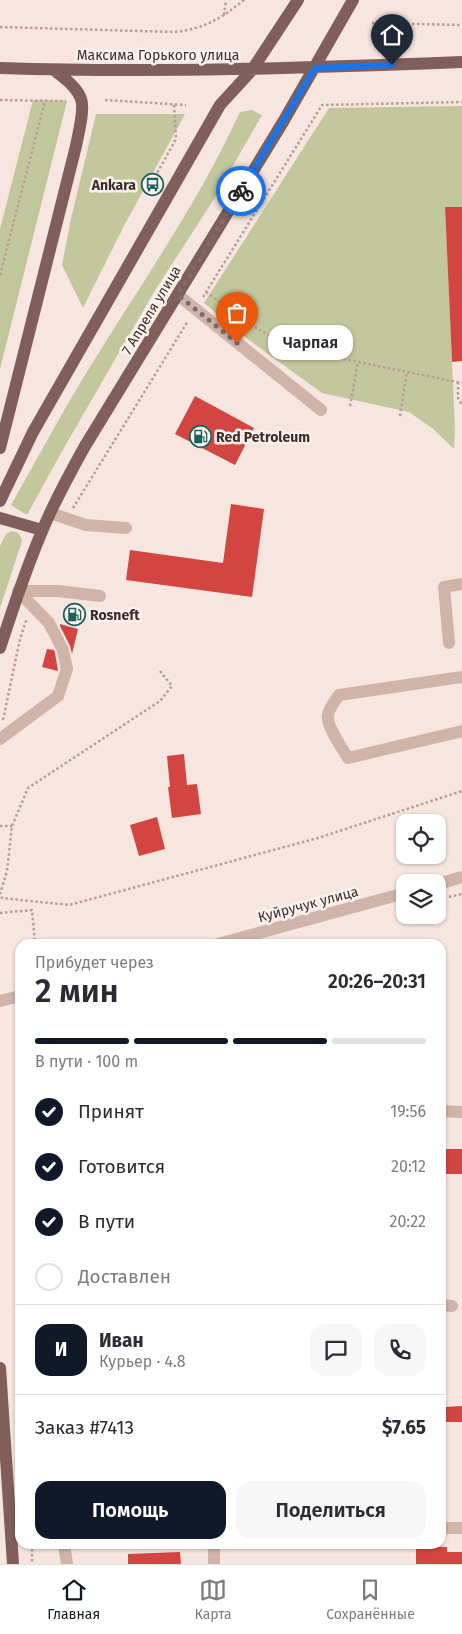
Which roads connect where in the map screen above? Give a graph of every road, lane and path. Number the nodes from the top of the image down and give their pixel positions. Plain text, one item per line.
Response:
1 (226, 0) edge
2 (244, 0) edge
3 (298, 0) edge
4 (354, 0) edge
5 (224, 16) junction
6 (372, 23) dead end
7 (462, 25) edge
8 (0, 27) edge
9 (462, 62) edge
10 (0, 68) edge
11 (315, 68) junction
12 (54, 70) junction
13 (252, 70) junction
14 (0, 100) edge
15 (105, 100) dead end
16 (45, 101) junction
17 (67, 101) dead end
18 (462, 102) edge
19 (174, 104) junction
20 (186, 105) dead end
21 (155, 177) dead end
22 (0, 275) edge
23 (206, 292) junction
24 (178, 295) junction
25 (195, 309) junction
26 (358, 362) junction
27 (407, 372) junction
28 (460, 382) edge
29 (350, 406) dead end
30 (462, 406) edge
31 (321, 410) dead end
32 (400, 416) dead end
33 (0, 448) edge
34 (0, 501) edge
35 (50, 512) junction
36 (0, 518) edge
37 (68, 518) junction
38 (126, 528) dead end
39 (42, 530) junction
40 (462, 584) edge
41 (18, 592) junction
42 (100, 596) dead end
43 (31, 605) junction
44 (449, 643) dead end
45 (0, 648) edge
46 (160, 671) dead end
47 (462, 677) edge
48 (2, 722) dead end
49 (462, 731) edge
50 (0, 740) edge
51 (462, 791) edge
52 (0, 826) edge
53 (12, 826) junction
54 (462, 877) edge
55 (446, 882) edge
56 (396, 895) edge
57 (0, 913) edge
58 (35, 939) edge
59 (236, 939) edge
60 (15, 997) edge
61 (0, 1001) edge
62 (446, 1111) edge
63 (462, 1112) edge
64 (0, 1368) edge
65 (446, 1528) edge
66 (462, 1528) edge
67 (32, 1549) edge
68 (65, 1549) edge
69 (214, 1549) edge
70 (13, 1564) edge
71 (32, 1564) edge
72 (67, 1564) edge
73 (214, 1564) edge

1 - 5 path
2 - 5 path
3 - 13 main road
4 - 11 main road, 7 Апреля улица
5 - 8 path
6 - 7 path
9 - 11 main road, Максима Горького улица
10 - 12 main road, Максима Горького улица
11 - 13 main road, Максима Горького улица
11 - 24 main road, 7 Апреля улица
12 - 13 main road, Максима Горького улица
12 - 33 main road
13 - 34 main road
14 - 16 path
15 - 19 path
16 - 17 path
16 - 22 path
18 - 23 path
19 - 20 path
19 - 21 path
23 - 25 path
23 - 26 path
24 - 25 street
24 - 35 main road, 7 Апреля улица
25 - 31 street
25 - 37 path
26 - 27 path
26 - 29 path
27 - 28 path
27 - 32 path
28 - 30 path
35 - 37 street
35 - 39 main road, 7 Апреля улица
36 - 39 main road
37 - 38 street
39 - 41 main road, 7 Апреля улица
40 - 44 street
41 - 42 street
41 - 43 street
41 - 45 main road, 7 Апреля улица
43 - 48 path
43 - 50 street
46 - 53 path
47 - 49 street
51 - 53 path
52 - 53 path
54 - 55 street
56 - 59 street, Куйручук улица
57 - 58 path
60 - 61 street
62 - 63 street
64 - 70 main road
65 - 66 street
67 - 71 path
68 - 72 street
69 - 73 street

